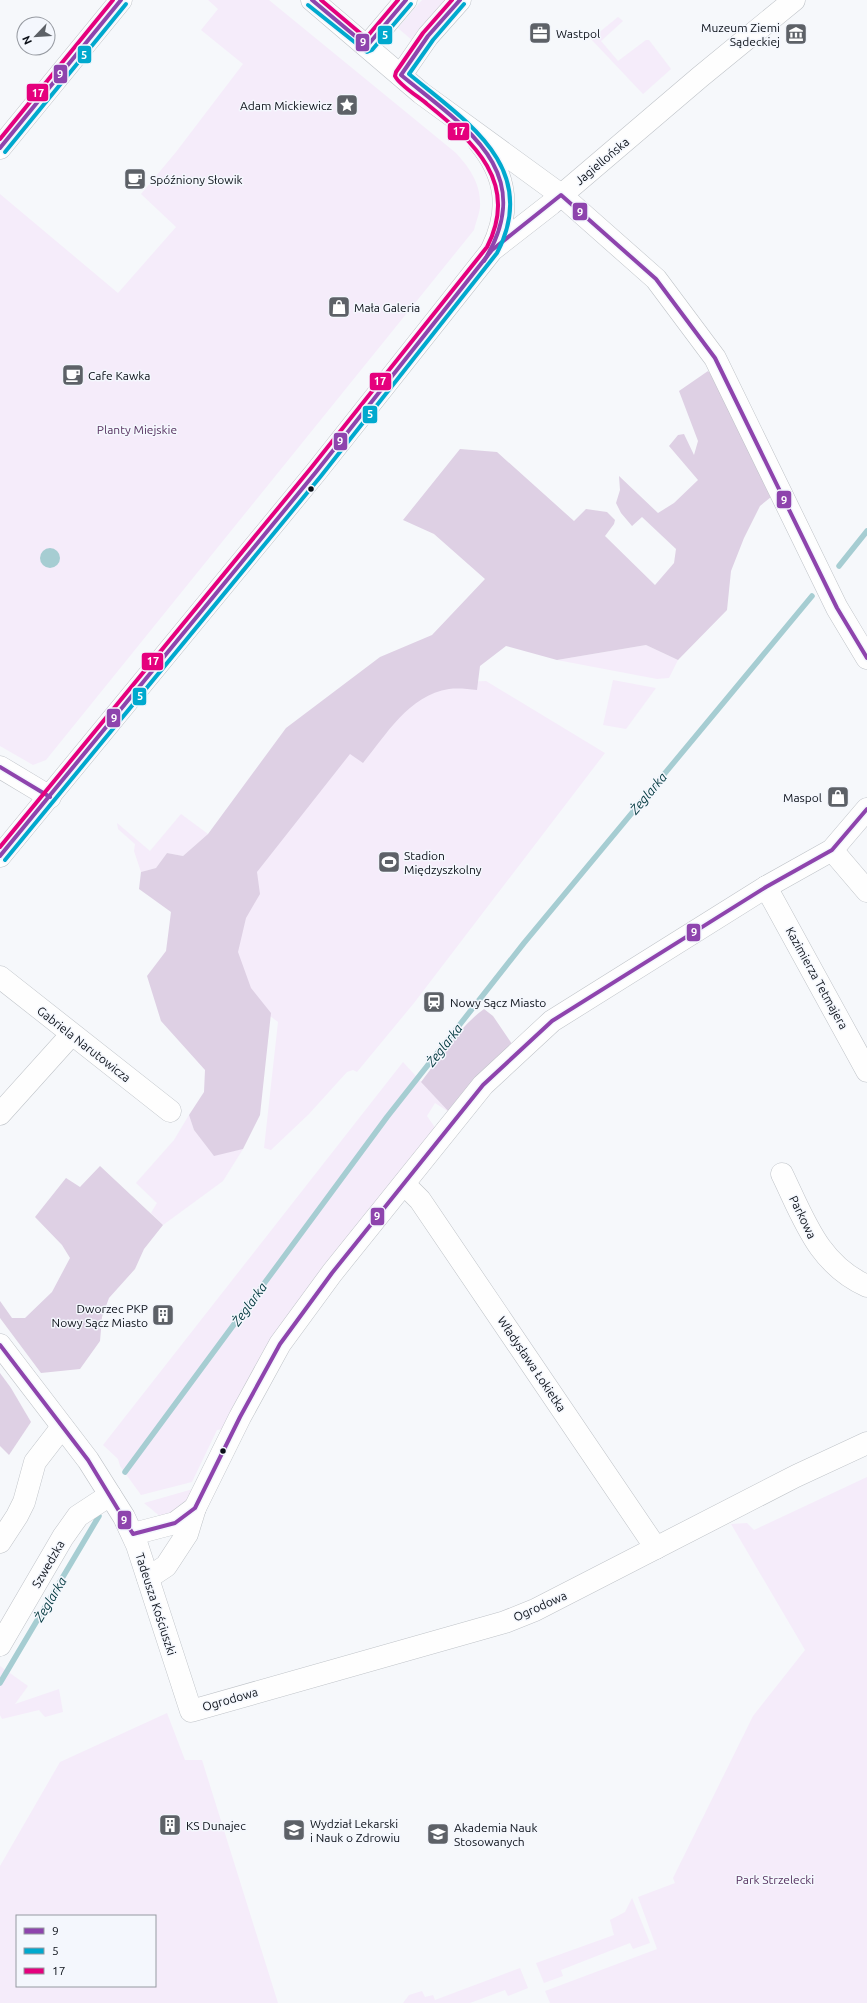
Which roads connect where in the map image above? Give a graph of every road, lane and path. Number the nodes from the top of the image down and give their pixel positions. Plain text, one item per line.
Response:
1 (121, 0) edge
2 (312, 0) edge
3 (406, 0) edge
4 (460, 0) edge
5 (794, 0) edge
6 (367, 46) junction
7 (401, 75) junction
8 (459, 122) junction
9 (0, 148) edge
10 (561, 195) junction
11 (492, 250) junction
12 (867, 658) edge
13 (0, 768) edge
14 (50, 797) junction
15 (867, 809) edge
16 (832, 850) junction
17 (0, 856) edge
18 (766, 887) junction
19 (867, 891) edge
20 (0, 977) edge
21 (71, 1035) junction
22 (867, 1071) edge
23 (170, 1111) dead end
24 (0, 1114) edge
25 (782, 1174) dead end
26 (404, 1184) junction
27 (867, 1286) edge
28 (0, 1345) edge
29 (62, 1427) junction
30 (867, 1443) edge
31 (110, 1495) junction
32 (195, 1508) junction
33 (133, 1534) junction
34 (0, 1542) edge
35 (656, 1548) junction
36 (148, 1578) junction
37 (0, 1645) edge
38 (191, 1711) joint

1 - 9 street
2 - 6 street
3 - 6 street
4 - 7 street
5 - 10 street, Jagiellońska
6 - 7 street
7 - 8 street
8 - 10 street
8 - 11 street
10 - 11 street, Jagiellońska
10 - 12 street
11 - 14 street, Jagiellońska
13 - 14 street
14 - 17 street, Jagiellońska
15 - 16 street
16 - 18 street
16 - 19 street
18 - 22 street, Kazimierza Tetmajera
18 - 26 street
20 - 21 street, Gabriela Narutowicza
21 - 23 street, Gabriela Narutowicza
21 - 24 street
25 - 27 street, Parkowa
26 - 32 street
26 - 35 street, Władysława Łokietka
28 - 29 street, Tadeusza Kościuszki
29 - 31 street, Tadeusza Kościuszki
29 - 34 street
30 - 35 street, Ogrodowa
31 - 33 street, Tadeusza Kościuszki
31 - 37 street, Szwedzka
32 - 33 street
32 - 36 street
33 - 36 street, Tadeusza Kościuszki
35 - 38 street, Ogrodowa
36 - 38 street, Tadeusza Kościuszki

